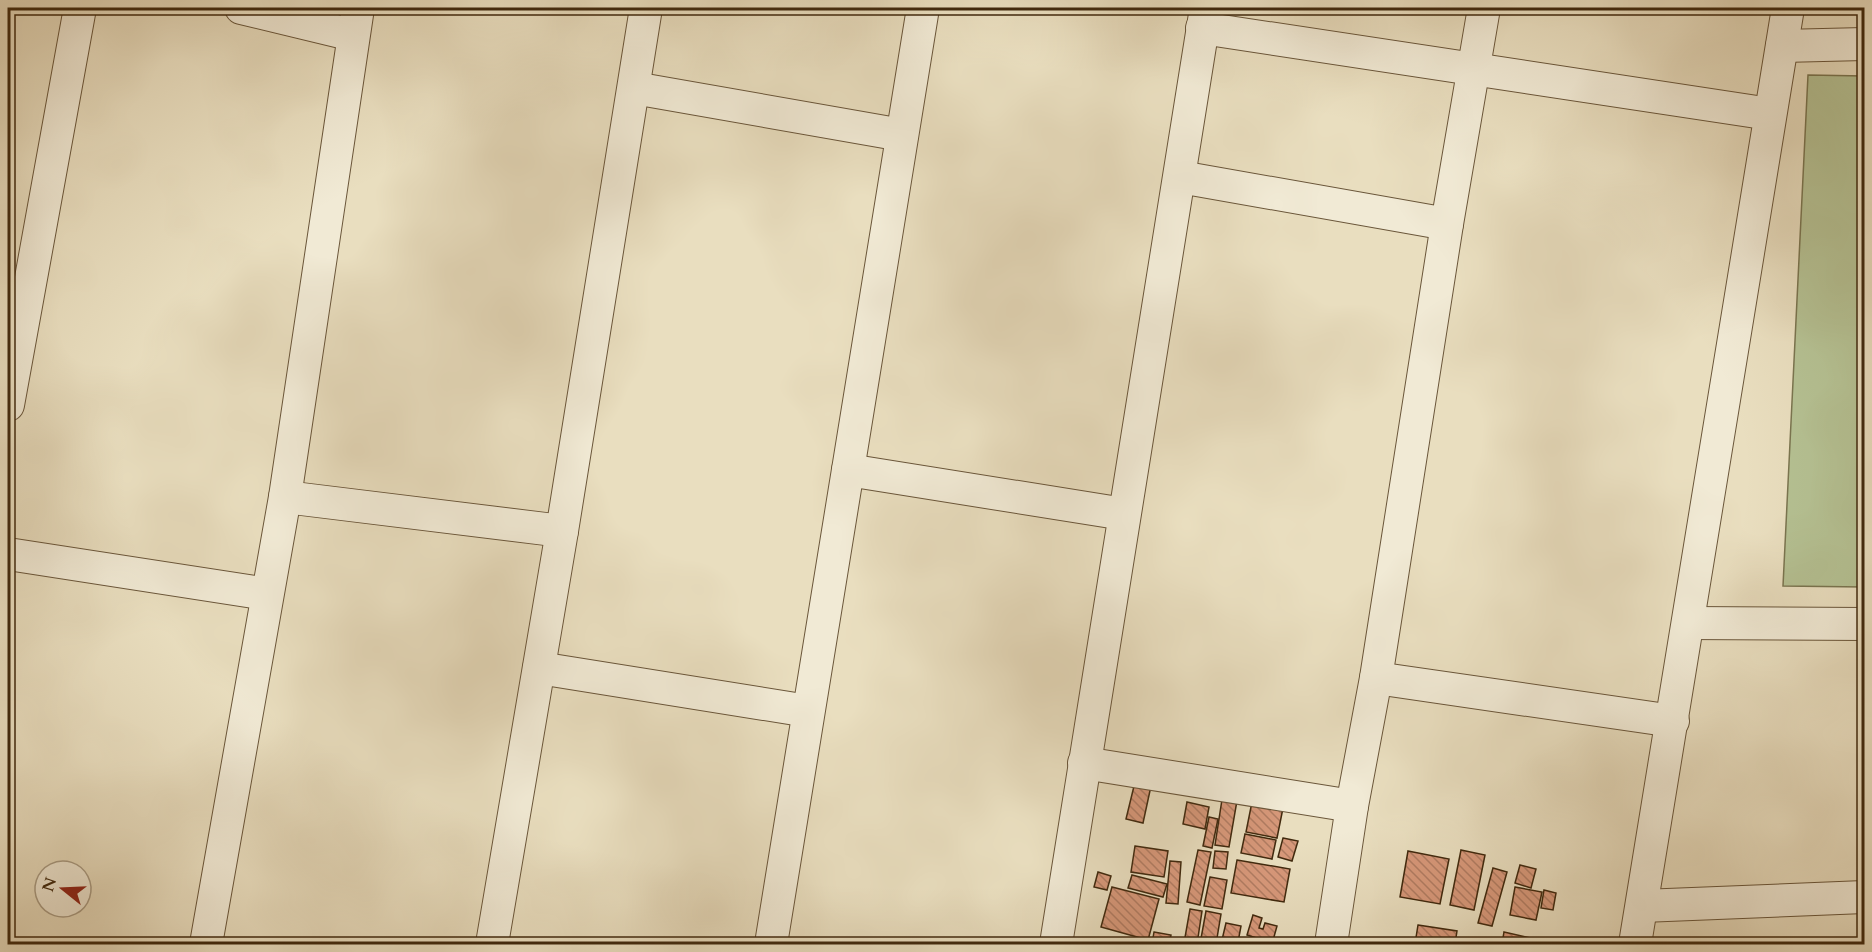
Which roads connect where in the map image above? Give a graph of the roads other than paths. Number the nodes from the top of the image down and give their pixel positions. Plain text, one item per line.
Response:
1 (81, 8) edge
2 (241, 8) edge
3 (646, 8) edge
4 (923, 8) edge
5 (1484, 8) edge
6 (1788, 8) edge
7 (1204, 18) edge
8 (356, 21) edge
9 (1864, 44) edge
10 (1782, 46) junction
11 (1475, 68) junction
12 (634, 88) junction
13 (1770, 114) junction
14 (902, 135) junction
15 (1180, 177) junction
16 (1447, 224) junction
17 (8, 405) edge
18 (848, 470) junction
19 (285, 497) junction
20 (1124, 514) junction
21 (562, 531) junction
22 (8, 554) edge
23 (267, 594) junction
24 (1688, 623) junction
25 (1864, 624) edge
26 (539, 668) junction
27 (1376, 678) junction
28 (808, 711) junction
29 (1673, 722) junction
30 (1084, 763) junction
31 (1352, 806) junction
32 (1864, 897) edge
33 (1642, 906) junction
34 (206, 945) edge
35 (492, 945) edge
36 (771, 945) edge
37 (1056, 945) edge
38 (1331, 945) edge
39 (1635, 945) edge

1 - 17 street
2 - 8 street
3 - 12 street
4 - 14 street
5 - 11 street
6 - 10 street
7 - 11 street
7 - 15 street
8 - 19 street
9 - 10 street
10 - 13 street
11 - 13 street
11 - 16 street
12 - 14 street
12 - 21 street
13 - 24 street
14 - 18 street
15 - 16 street
15 - 20 street
16 - 27 street
18 - 20 street
18 - 28 street
19 - 21 street
19 - 23 street
20 - 30 street
21 - 26 street
22 - 23 street
23 - 34 street
24 - 25 street
24 - 29 street
26 - 28 street
26 - 35 street
27 - 29 street
27 - 31 street
28 - 36 street
29 - 33 street
30 - 31 street
30 - 37 street
31 - 38 street
32 - 33 street
33 - 39 street

